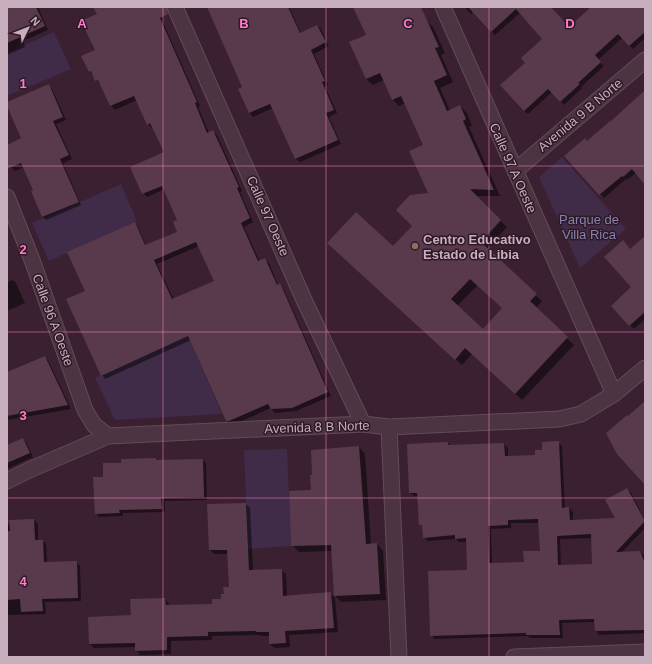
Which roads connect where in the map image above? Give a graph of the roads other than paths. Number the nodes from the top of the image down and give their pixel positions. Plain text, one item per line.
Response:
1 (175, 7) edge
2 (443, 7) edge
3 (645, 60) edge
4 (514, 171) junction
5 (7, 197) edge
6 (645, 368) edge
7 (614, 394) junction
8 (363, 424) junction
9 (389, 427) junction
10 (108, 436) junction
11 (7, 481) edge
12 (645, 652) edge
13 (399, 657) edge
14 (514, 657) edge

1 - 8 street, Calle 97 Oeste
2 - 4 street, Calle 97 A Oeste
3 - 4 street, Avenida 9 B Norte
4 - 7 street, Calle 97 A Oeste
5 - 10 street, Calle 96 A Oeste
6 - 7 street, Avenida 8 B Norte
7 - 9 street, Avenida 8 B Norte
8 - 9 street, Avenida 8 B Norte
8 - 10 street, Avenida 8 B Norte
9 - 13 street
10 - 11 street, Avenida 8 B Norte
12 - 14 street

